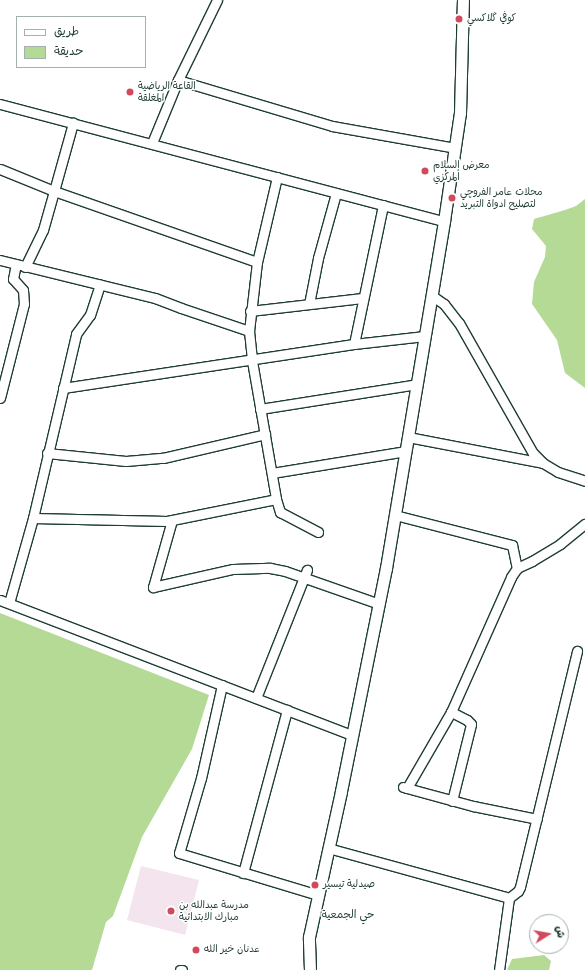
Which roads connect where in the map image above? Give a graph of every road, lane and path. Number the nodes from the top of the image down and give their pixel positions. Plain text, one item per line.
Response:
1 (217, 0) edge
2 (463, 0) edge
3 (178, 80) junction
4 (0, 104) edge
5 (73, 123) junction
6 (152, 144) junction
7 (455, 148) junction
8 (0, 169) edge
9 (277, 177) junction
10 (54, 190) junction
11 (336, 193) junction
12 (383, 205) junction
13 (444, 221) junction
14 (0, 260) edge
15 (257, 262) junction
16 (16, 264) junction
17 (25, 267) junction
18 (100, 285) junction
19 (431, 296) junction
20 (362, 298) junction
21 (309, 304) junction
22 (250, 311) junction
23 (249, 330) junction
24 (425, 336) junction
25 (354, 344) junction
26 (252, 361) junction
27 (417, 384) junction
28 (63, 388) junction
29 (0, 398) edge
30 (260, 409) junction
31 (265, 434) junction
32 (408, 438) junction
33 (406, 451) junction
34 (47, 453) junction
35 (543, 463) junction
36 (272, 473) junction
37 (585, 480) edge
38 (276, 499) junction
39 (395, 515) junction
40 (33, 518) junction
41 (172, 520) junction
42 (585, 524) edge
43 (318, 532) dead end
44 (517, 568) junction
45 (305, 574) junction
46 (0, 600) edge
47 (9, 603) junction
48 (379, 604) junction
49 (577, 651) dead end
50 (222, 685) junction
51 (256, 698) junction
52 (287, 710) junction
53 (451, 712) junction
54 (352, 735) junction
55 (452, 801) junction
56 (537, 819) junction
57 (328, 848) junction
58 (243, 872) junction
59 (318, 895) junction
60 (508, 898) junction
61 (310, 970) edge
62 (499, 970) edge

1 - 3 street
2 - 7 street
3 - 6 street
3 - 7 street
4 - 5 street
5 - 6 street
5 - 10 street
6 - 9 street
7 - 13 street
8 - 10 street
9 - 11 street
9 - 15 street
10 - 15 street
10 - 17 street
11 - 12 street
11 - 21 street
12 - 13 street
12 - 20 street
13 - 19 street
14 - 16 street
15 - 22 street
16 - 17 street
16 - 29 street
17 - 18 street
18 - 23 street
18 - 28 street
19 - 24 street
19 - 35 street
20 - 21 street
20 - 25 street
21 - 22 street
22 - 23 street
23 - 26 street
24 - 25 street
24 - 27 street
25 - 26 street
26 - 28 street
26 - 30 street
27 - 30 street
27 - 32 street
28 - 34 street
30 - 31 street
31 - 34 street
31 - 36 street
32 - 33 street
32 - 35 street
33 - 36 street
33 - 39 street
34 - 40 street
35 - 37 street
36 - 38 street
38 - 41 street
38 - 43 street
39 - 44 street
39 - 48 street
40 - 41 street
40 - 47 street
41 - 45 street
42 - 44 street
44 - 53 street
45 - 48 street
45 - 51 street
46 - 47 street
47 - 50 street
48 - 54 street
49 - 56 street
50 - 51 street
50 - 58 street
51 - 52 street
52 - 54 street
52 - 58 street
53 - 55 street
53 - 55 street
54 - 57 street
55 - 56 street
56 - 60 street
57 - 59 street
57 - 60 street
58 - 59 street
59 - 61 street
60 - 62 street

